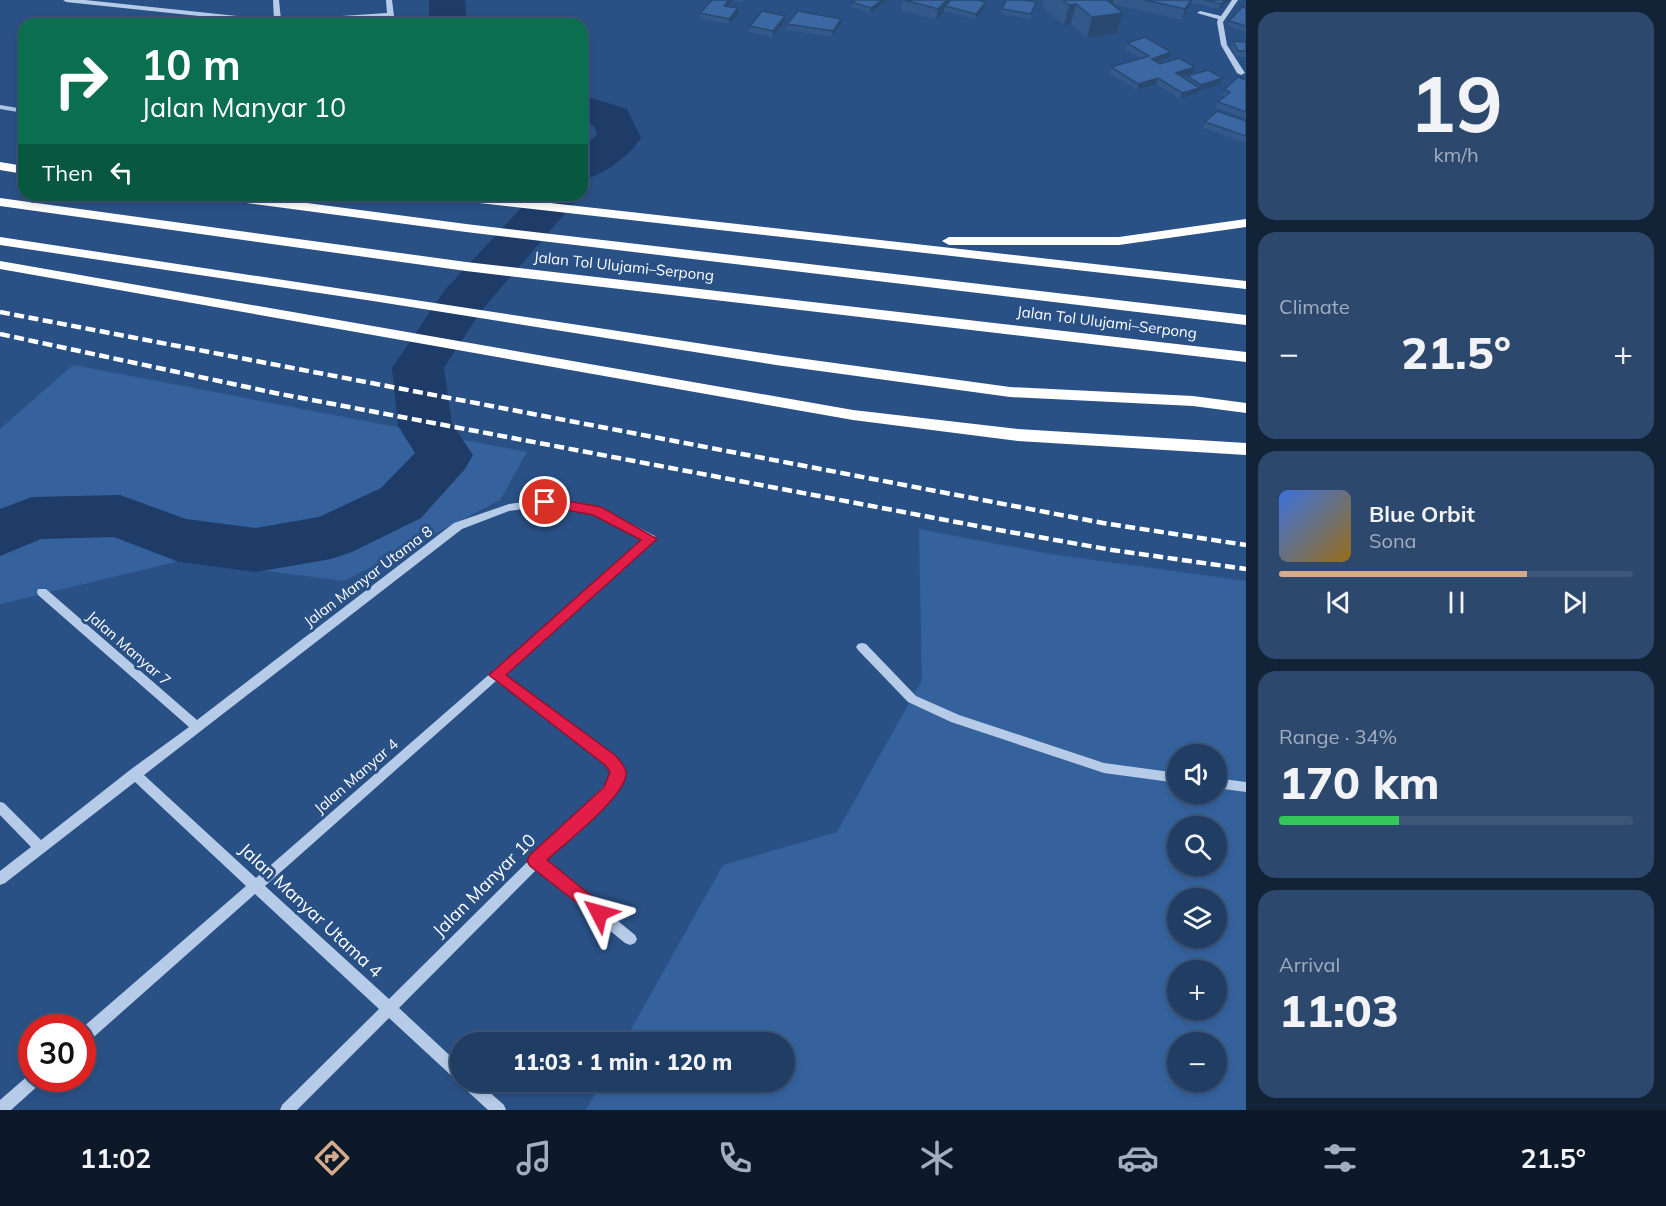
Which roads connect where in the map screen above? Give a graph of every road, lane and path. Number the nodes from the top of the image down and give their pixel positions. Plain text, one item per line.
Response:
1 (66, 0) edge
2 (179, 0) edge
3 (276, 0) edge
4 (389, 0) edge
5 (1235, 0) edge
6 (79, 1) edge
7 (179, 12) junction
8 (1200, 14) dead end
9 (392, 15) joint
10 (233, 18) edge
11 (278, 18) edge
12 (349, 18) edge
13 (1221, 18) junction
14 (1244, 74) edge
15 (0, 158) edge
16 (18, 160) edge
17 (0, 166) edge
18 (18, 169) edge
19 (261, 201) edge
20 (496, 201) edge
21 (0, 203) edge
22 (1246, 223) edge
23 (0, 241) edge
24 (860, 241) junction
25 (0, 265) edge
26 (1246, 285) edge
27 (1246, 320) edge
28 (1246, 357) edge
29 (1246, 408) edge
30 (1246, 449) edge
31 (651, 539) joint
32 (42, 592) dead end
33 (862, 647) dead end
34 (496, 675) junction
35 (196, 726) junction
36 (134, 774) junction
37 (1167, 777) edge
38 (1227, 785) edge
39 (1246, 788) edge
40 (0, 807) edge
41 (40, 848) junction
42 (535, 861) junction
43 (0, 879) edge
44 (256, 885) junction
45 (630, 939) dead end
46 (388, 1008) junction
47 (96, 1026) edge
48 (450, 1065) edge
49 (20, 1092) edge
50 (479, 1092) edge
51 (0, 1110) edge
52 (287, 1110) edge
53 (499, 1110) edge

1 - 6 street
2 - 7 street
3 - 11 street
4 - 9 street
5 - 13 street
6 - 7 street
7 - 10 street
8 - 13 street
9 - 12 street
13 - 14 street
15 - 16 highway
17 - 18 highway
19 - 27 highway, Jalan Tol Ulujami–Serpong
20 - 24 highway
21 - 28 highway, Jalan Tol Ulujami–Serpong
22 - 24 highway
23 - 29 highway
24 - 26 highway
25 - 30 highway
31 - 34 street, Jalan Manyar 4
31 - 35 street, Jalan Manyar Utama 8
32 - 35 street, Jalan Manyar 7
33 - 37 street
34 - 42 street, Jalan Manyar 10
34 - 44 street, Jalan Manyar 4
35 - 36 street, Jalan Manyar Utama 8
36 - 41 street, Jalan Manyar Utama 8
36 - 44 street, Jalan Manyar Utama 4
38 - 39 street
40 - 41 street
41 - 43 street, Jalan Manyar Utama 8
42 - 45 street
42 - 46 street, Jalan Manyar 10
44 - 46 street, Jalan Manyar Utama 4
44 - 47 street, Jalan Manyar 4
46 - 48 street, Jalan Manyar Utama 4
46 - 52 street, Jalan Manyar 10
49 - 51 street
50 - 53 street

